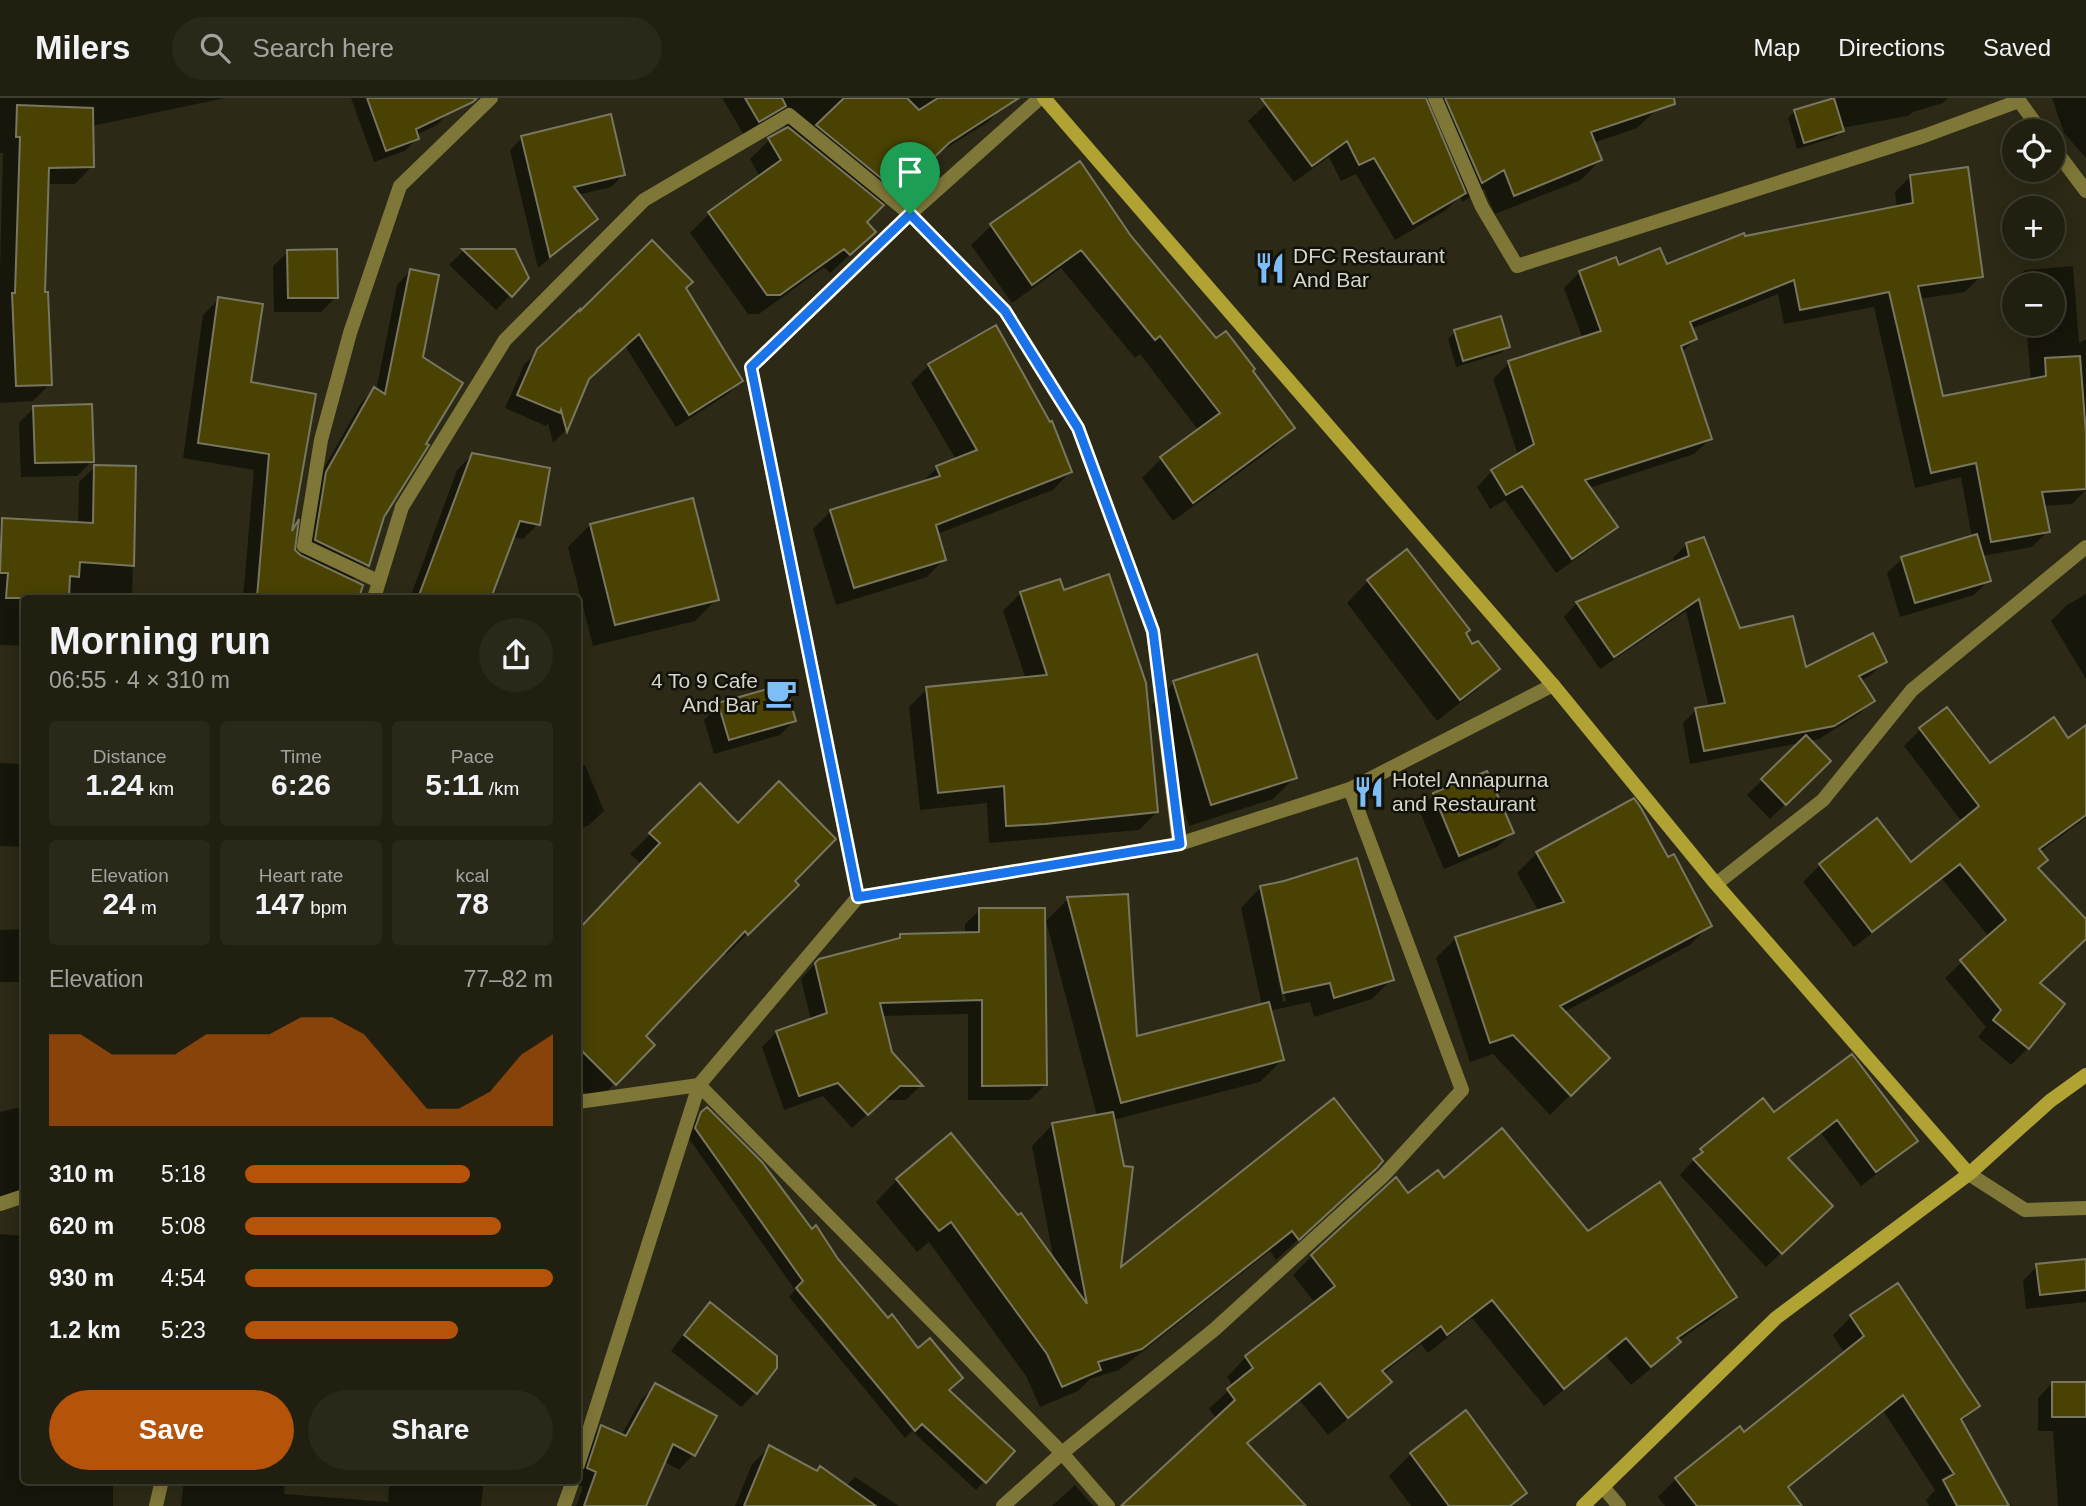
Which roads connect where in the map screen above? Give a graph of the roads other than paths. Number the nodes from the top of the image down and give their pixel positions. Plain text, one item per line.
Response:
1 (491, 98) edge
2 (1042, 98) edge
3 (1435, 98) edge
4 (2018, 99) edge
5 (2032, 119) edge
6 (2065, 163) edge
7 (2086, 191) edge
8 (910, 214) junction
9 (2086, 547) edge
10 (378, 581) junction
11 (375, 595) edge
12 (1553, 685) junction
13 (1350, 789) junction
14 (1180, 844) junction
15 (1716, 884) junction
16 (858, 897) junction
17 (2086, 1074) edge
18 (699, 1085) junction
19 (581, 1102) edge
20 (1969, 1174) junction
21 (21, 1197) edge
22 (0, 1204) edge
23 (2086, 1208) edge
24 (1062, 1453) junction
25 (581, 1456) edge
26 (161, 1484) edge
27 (572, 1484) edge
28 (1603, 1488) junction
29 (156, 1506) edge
30 (565, 1506) edge
31 (1003, 1506) edge
32 (1108, 1506) edge
33 (1583, 1506) edge
34 (1619, 1506) edge

1 - 10 street
2 - 8 street
2 - 12 main road
3 - 4 street
4 - 5 street
6 - 7 street
8 - 10 street
8 - 14 street
8 - 16 street
9 - 15 street
10 - 11 street
12 - 13 street
12 - 15 main road
13 - 14 street
13 - 24 street
14 - 16 street
15 - 20 main road
16 - 18 street
17 - 20 main road
18 - 19 street
18 - 24 street
18 - 25 street
20 - 23 street
20 - 28 main road
21 - 22 street
24 - 31 street
24 - 32 street
26 - 29 street
27 - 30 street
28 - 33 main road
28 - 34 street

